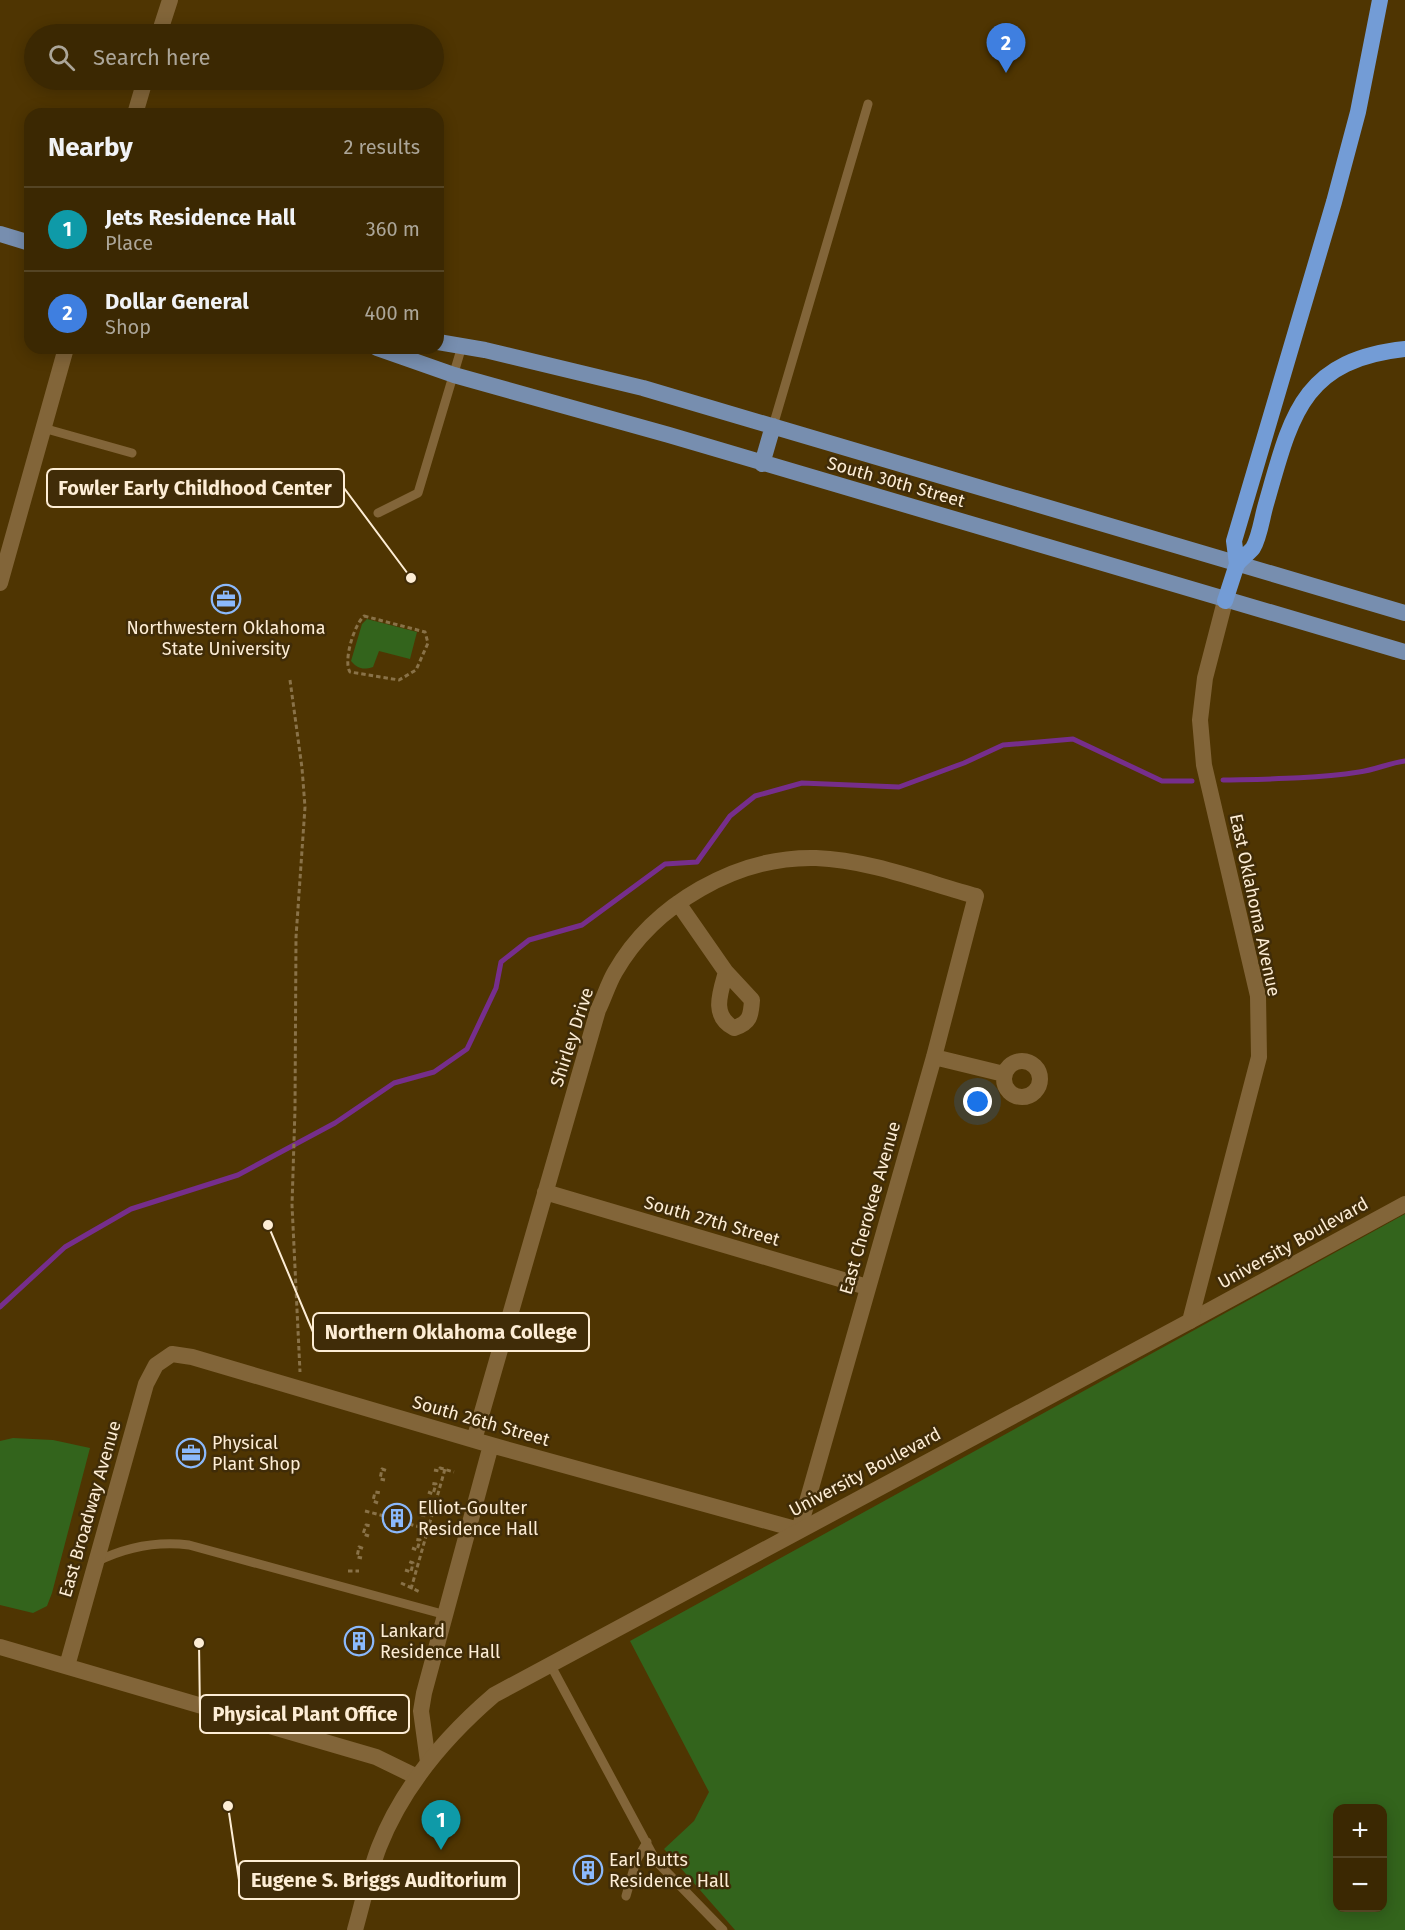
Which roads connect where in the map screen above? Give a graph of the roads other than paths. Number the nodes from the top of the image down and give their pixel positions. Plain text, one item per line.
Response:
1 (170, 0) edge
2 (1380, 0) edge
3 (162, 24) edge
4 (142, 90) edge
5 (868, 104) dead end
6 (137, 108) edge
7 (0, 234) edge
8 (24, 241) edge
9 (444, 343) edge
10 (462, 346) junction
11 (1405, 349) edge
12 (64, 354) edge
13 (394, 354) edge
14 (454, 375) junction
15 (773, 426) junction
16 (43, 428) junction
17 (132, 453) dead end
18 (762, 464) junction
19 (378, 513) dead end
20 (1237, 564) junction
21 (0, 583) edge
22 (1225, 601) junction
23 (1405, 613) edge
24 (1405, 652) edge
25 (976, 896) joint
26 (678, 903) junction
27 (726, 972) dead end
28 (934, 1057) junction
29 (1004, 1074) dead end
30 (545, 1192) junction
31 (1405, 1204) edge
32 (867, 1287) junction
33 (1190, 1321) junction
34 (156, 1365) joint
35 (474, 1440) junction
36 (491, 1445) junction
37 (799, 1530) junction
38 (96, 1562) junction
39 (446, 1614) junction
40 (0, 1647) edge
41 (550, 1664) junction
42 (67, 1666) junction
43 (428, 1762) junction
44 (417, 1777) junction
45 (647, 1842) junction
46 (626, 1896) dead end
47 (355, 1930) edge
48 (723, 1930) edge

1 - 3 street
2 - 20 highway
4 - 6 street
5 - 15 lane
7 - 8 main road
9 - 10 main road, South 30th Street
10 - 14 lane
10 - 15 main road, South 30th Street
11 - 20 highway
12 - 16 street
13 - 14 main road, South 30th Street
14 - 18 main road, South 30th Street
14 - 19 lane
15 - 18 main road
15 - 20 main road, South 30th Street
16 - 17 lane
16 - 21 street
18 - 22 main road, South 30th Street
20 - 22 highway
20 - 23 main road, South 30th Street
22 - 24 main road, South 30th Street
22 - 33 street, East Oklahoma Avenue
25 - 26 street, Shirley Drive
25 - 28 street, East Cherokee Avenue
26 - 27 street
26 - 30 street, Shirley Drive
28 - 29 street
28 - 32 street, East Cherokee Avenue
30 - 32 street, South 27th Street
30 - 35 street, Shirley Drive
31 - 33 street, University Boulevard
32 - 37 street, East Cherokee Avenue
33 - 37 street, University Boulevard
34 - 35 street, South 26th Street
34 - 38 street, East Broadway Avenue
35 - 36 street, South 26th Street
36 - 37 street, South 26th Street
36 - 39 street
37 - 41 street, University Boulevard
38 - 39 lane
38 - 42 street, East Broadway Avenue
39 - 43 street
40 - 42 street
41 - 43 street, University Boulevard
41 - 45 lane
42 - 44 street
43 - 44 street, University Boulevard
44 - 47 street, University Boulevard
45 - 46 lane
45 - 48 lane

